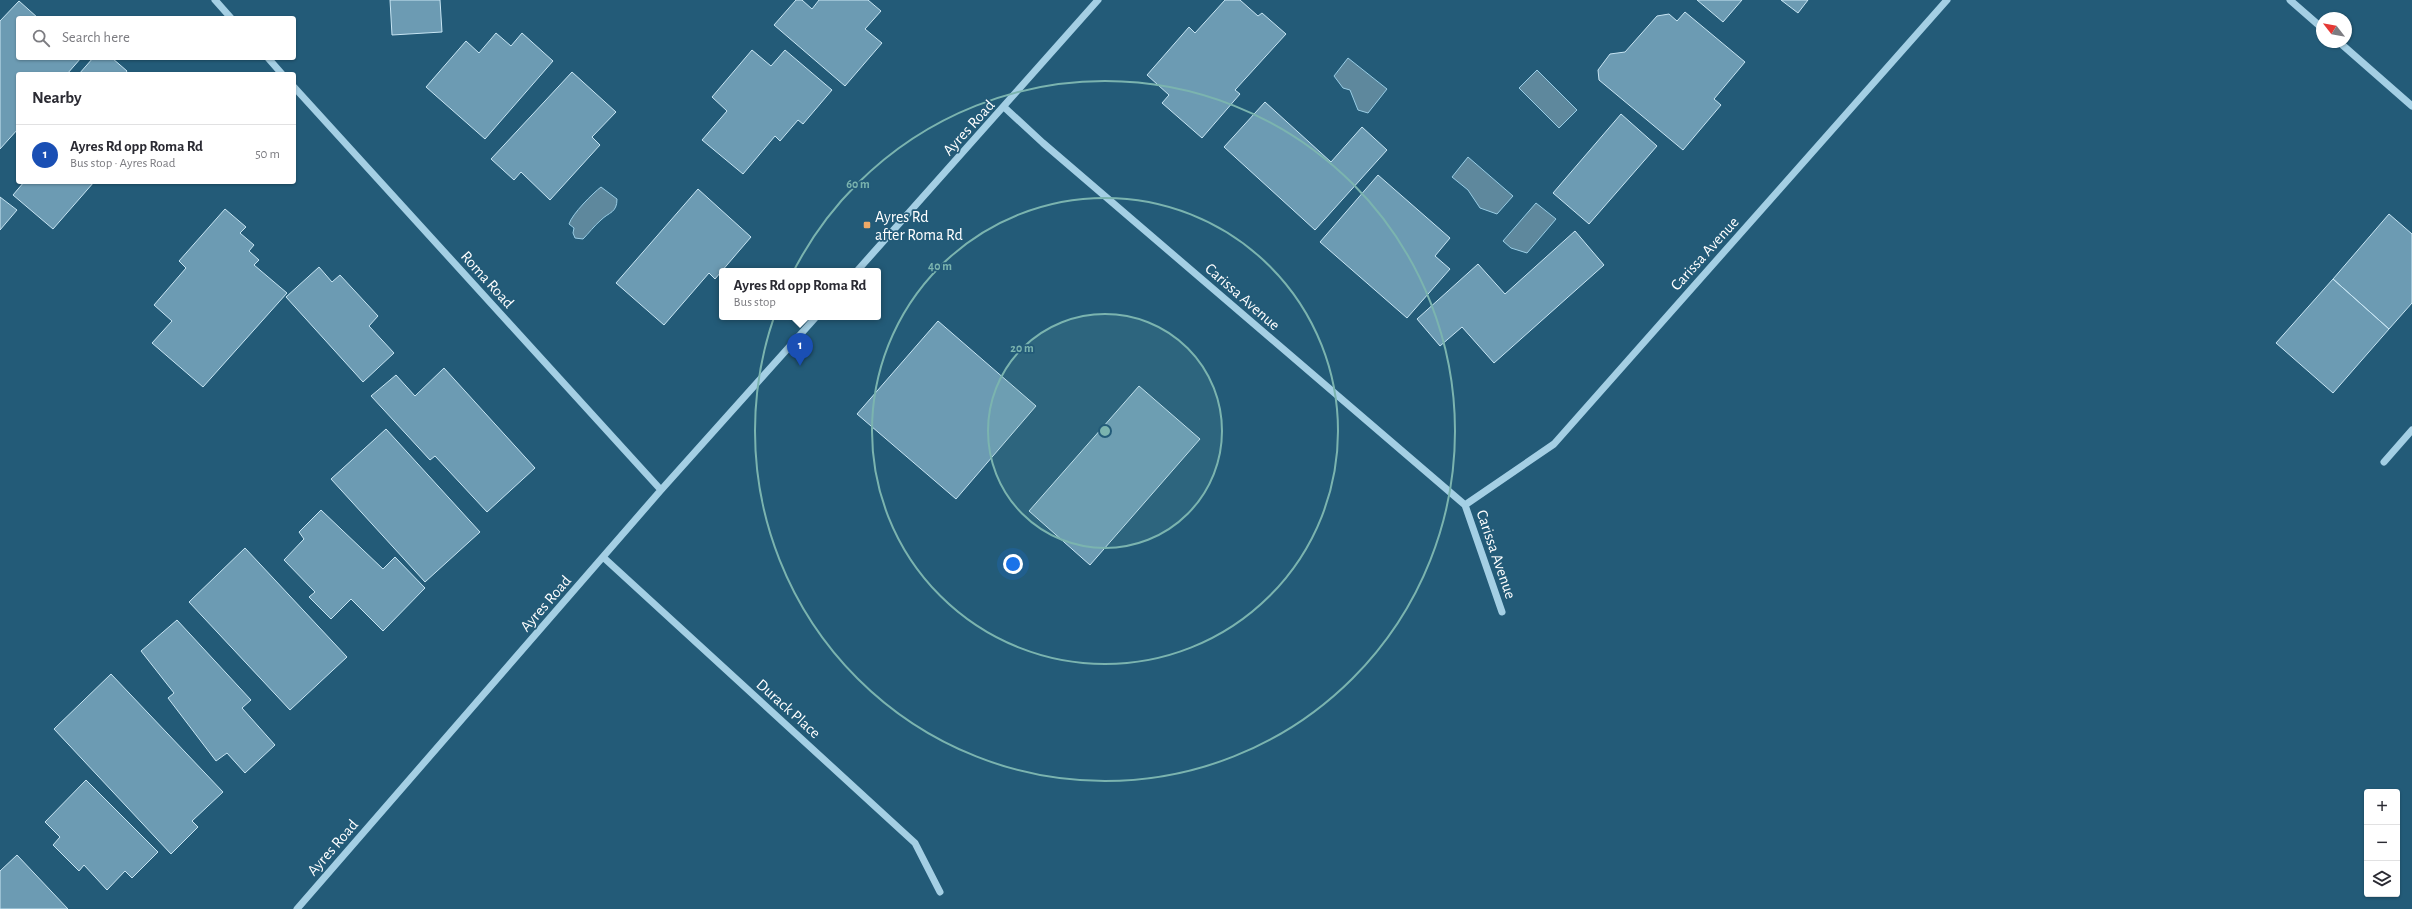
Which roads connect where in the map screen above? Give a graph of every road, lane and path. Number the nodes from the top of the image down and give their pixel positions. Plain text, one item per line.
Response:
1 (215, 0) edge
2 (1098, 0) edge
3 (1947, 0) edge
4 (2290, 0) edge
5 (229, 16) edge
6 (2316, 23) edge
7 (2346, 48) edge
8 (270, 60) edge
9 (280, 72) edge
10 (296, 89) edge
11 (2412, 106) edge
12 (1004, 107) junction
13 (861, 268) edge
14 (813, 320) edge
15 (2412, 430) edge
16 (2384, 462) dead end
17 (661, 490) junction
18 (1465, 505) junction
19 (603, 557) junction
20 (1502, 612) dead end
21 (940, 892) dead end
22 (297, 909) edge

1 - 5 street
2 - 12 street, Ayres Road
3 - 18 street, Carissa Avenue
4 - 6 street
7 - 11 street
8 - 9 street
10 - 17 street, Roma Road
12 - 13 street, Ayres Road
12 - 18 street, Carissa Avenue
14 - 17 street, Ayres Road
15 - 16 street
17 - 19 street, Ayres Road
18 - 20 street, Carissa Avenue
19 - 21 street, Durack Place
19 - 22 street, Ayres Road

